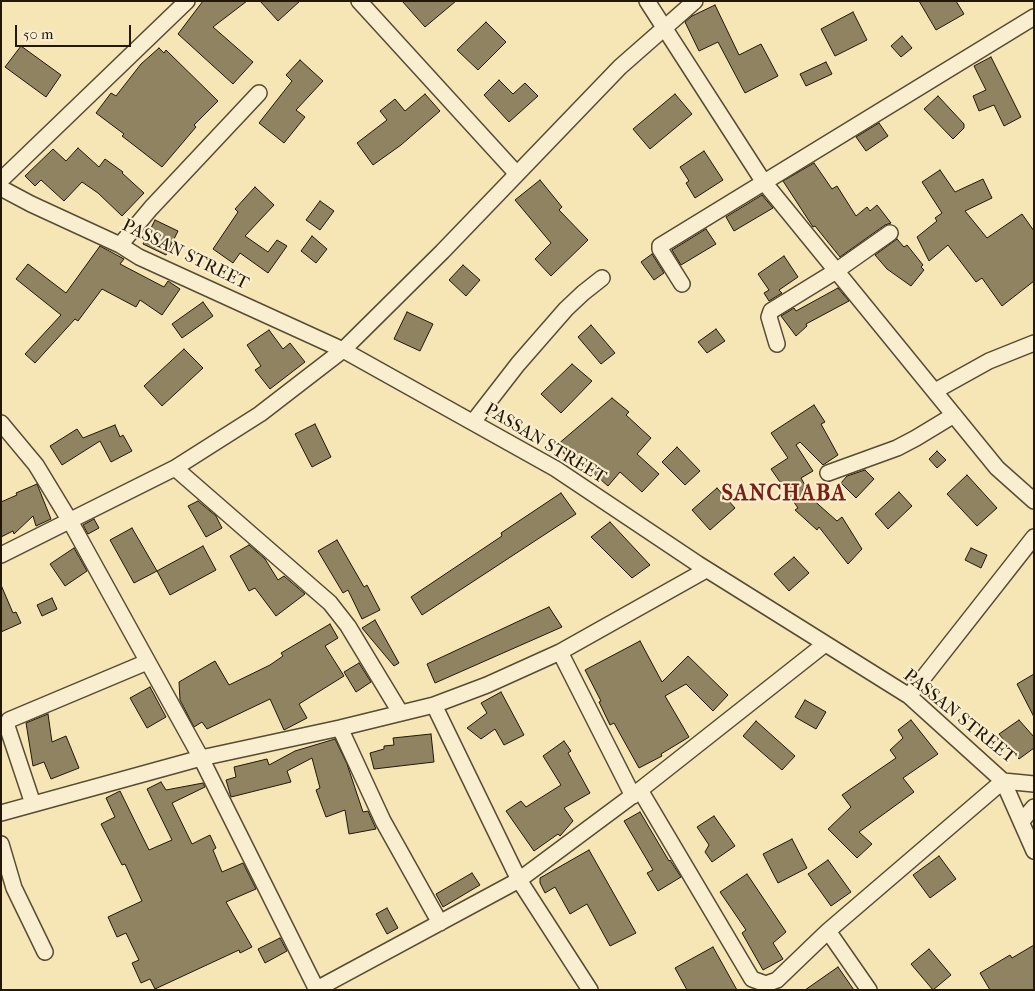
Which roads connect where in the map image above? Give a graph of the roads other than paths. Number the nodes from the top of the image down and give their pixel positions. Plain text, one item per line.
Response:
1 (187, 1) edge
2 (359, 1) edge
3 (647, 1) edge
4 (694, 1) edge
5 (1034, 17) edge
6 (664, 26) junction
7 (259, 93) dead end
8 (517, 174) junction
9 (1, 180) edge
10 (763, 182) junction
11 (1, 188) edge
12 (890, 233) dead end
13 (120, 245) junction
14 (836, 271) junction
15 (602, 278) dead end
16 (682, 284) dead end
17 (1034, 343) edge
18 (777, 344) dead end
19 (343, 350) junction
20 (935, 392) junction
21 (954, 415) junction
22 (473, 422) junction
23 (1, 423) edge
24 (174, 468) junction
25 (828, 473) dead end
26 (1034, 501) edge
27 (70, 521) junction
28 (1034, 537) edge
29 (1, 555) edge
30 (706, 570) junction
31 (825, 644) junction
32 (560, 652) junction
33 (147, 662) junction
34 (909, 696) junction
35 (434, 705) junction
36 (400, 712) junction
37 (340, 728) junction
38 (201, 758) junction
39 (1003, 781) junction
40 (1034, 784) edge
41 (637, 793) junction
42 (33, 804) junction
43 (1034, 807) edge
44 (1, 813) edge
45 (1021, 822) junction
46 (1, 844) edge
47 (1034, 851) edge
48 (518, 880) junction
49 (440, 923) junction
50 (828, 931) junction
51 (45, 952) dead end
52 (316, 990) edge
53 (590, 990) edge
54 (869, 990) edge

1 - 9 street
2 - 8 street
3 - 6 street
4 - 6 street
5 - 10 street
6 - 8 street
6 - 10 street
7 - 13 street
8 - 19 street
10 - 14 street
10 - 16 street
11 - 13 street, PASSAN STREET
12 - 14 street
13 - 19 street, PASSAN STREET
14 - 18 street
14 - 20 street
15 - 22 street
17 - 20 street
19 - 22 street, PASSAN STREET
19 - 24 street
20 - 21 street
21 - 25 street
21 - 26 street
22 - 30 street, PASSAN STREET
23 - 27 street
24 - 27 street
24 - 36 street
27 - 29 street
27 - 33 street
28 - 34 street
30 - 31 street, PASSAN STREET
30 - 32 street
31 - 34 street, PASSAN STREET
31 - 41 street
32 - 35 street
32 - 41 street
33 - 38 street
33 - 42 street
34 - 39 street, PASSAN STREET
35 - 36 street
35 - 48 street
36 - 37 street
37 - 38 street
37 - 49 street
38 - 42 street
38 - 52 street
39 - 40 street, PASSAN STREET
39 - 45 street
39 - 50 street
41 - 48 street
41 - 50 street
42 - 44 street
43 - 45 street
45 - 47 street
46 - 51 street
48 - 49 street
48 - 53 street
49 - 52 street
50 - 54 street

